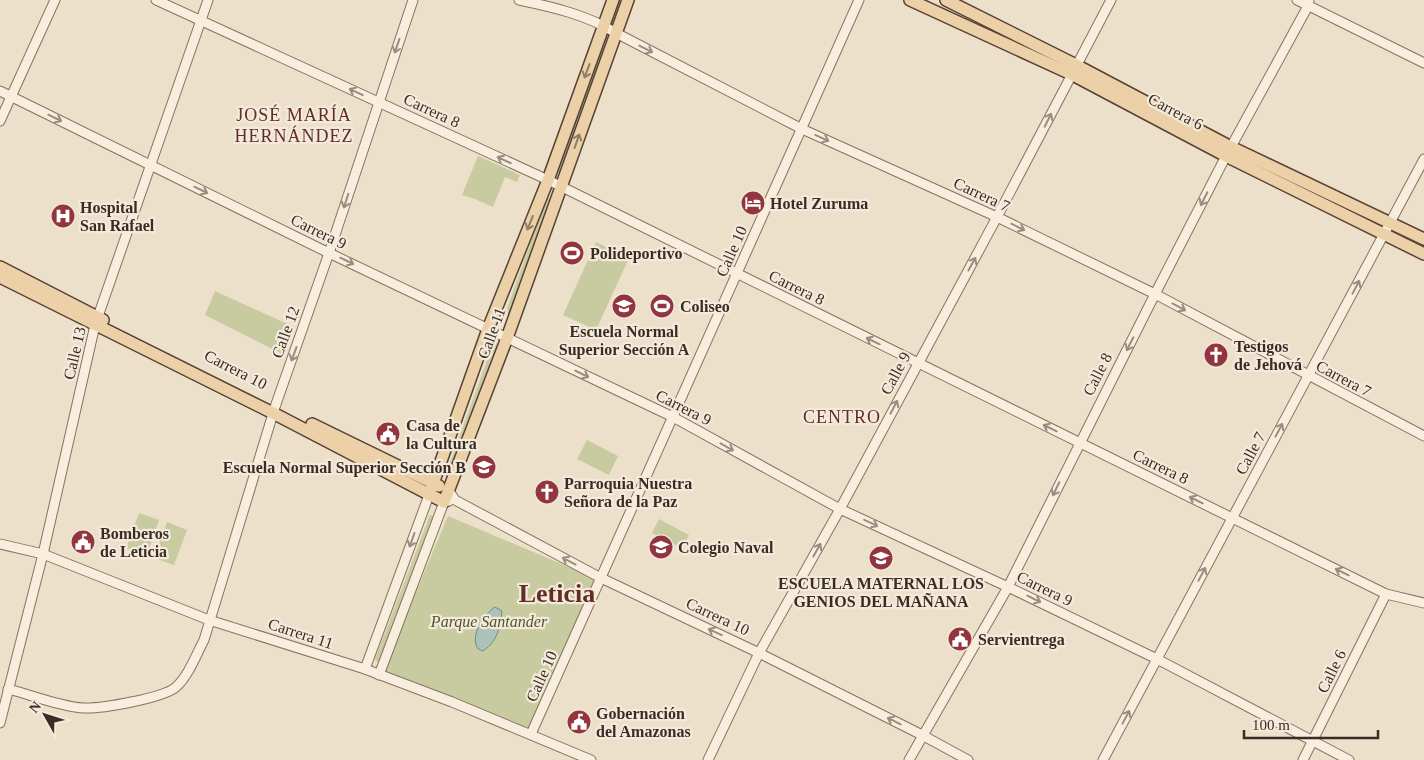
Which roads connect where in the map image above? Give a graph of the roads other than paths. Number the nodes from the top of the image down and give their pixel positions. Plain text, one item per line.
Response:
1 (55, 0) edge
2 (156, 0) edge
3 (208, 0) edge
4 (412, 0) edge
5 (519, 0) edge
6 (613, 0) edge
7 (628, 0) edge
8 (860, 0) edge
9 (910, 0) edge
10 (946, 0) edge
11 (1111, 0) edge
12 (1297, 0) edge
13 (1309, 3) edge
14 (200, 20) junction
15 (604, 25) junction
16 (616, 34) junction
17 (1424, 63) edge
18 (1074, 70) junction
19 (0, 91) edge
20 (12, 96) junction
21 (378, 102) junction
22 (0, 121) edge
23 (802, 129) junction
24 (1229, 151) junction
25 (1424, 159) edge
26 (152, 166) junction
27 (548, 180) junction
28 (561, 187) junction
29 (997, 216) junction
30 (1390, 222) junction
31 (1384, 234) junction
32 (1424, 239) edge
33 (330, 253) junction
34 (1424, 254) edge
35 (0, 267) edge
36 (737, 274) junction
37 (0, 277) edge
38 (1155, 294) junction
39 (97, 322) junction
40 (488, 329) junction
41 (507, 338) junction
42 (917, 363) junction
43 (1308, 376) junction
44 (274, 410) junction
45 (673, 417) junction
46 (1424, 436) edge
47 (1079, 443) junction
48 (431, 489) junction
49 (449, 498) junction
50 (840, 509) junction
51 (1232, 518) junction
52 (0, 544) edge
53 (44, 554) junction
54 (601, 578) junction
55 (1009, 588) junction
56 (1386, 594) junction
57 (1424, 602) edge
58 (209, 620) junction
59 (759, 653) junction
60 (1157, 659) junction
61 (365, 669) junction
62 (379, 675) junction
63 (8, 689) junction
64 (0, 723) edge
65 (531, 734) junction
66 (923, 735) junction
67 (1314, 742) junction
68 (591, 760) edge
69 (708, 760) edge
70 (910, 760) edge
71 (968, 760) edge
72 (1103, 760) edge
73 (1303, 760) edge
74 (1349, 760) edge

1 - 20 street
2 - 14 street, Carrera 8
3 - 14 street, Calle 13
4 -> 21 street, Calle 12
5 - 15 street, Carrera 7
6 - 15 main road, Calle 11
7 - 16 main road, Calle 11
8 - 23 street, Calle 10
9 - 18 main road, Carrera 6
10 - 18 main road, Carrera 6
11 - 18 street, Calle 9
12 - 13 street
13 - 17 street
13 - 24 street, Calle 8
21 -> 14 street, Carrera 8
14 - 26 street, Calle 13
15 - 16 street, Carrera 7
15 -> 27 main road, Calle 11
16 -> 23 street, Carrera 7
28 -> 16 main road, Calle 11
18 - 24 main road, Carrera 6
29 -> 18 street, Calle 9
19 - 20 street, Carrera 9
20 - 22 street
20 -> 26 street, Carrera 9
27 -> 21 street, Carrera 8
21 -> 33 street, Calle 12
23 -> 29 street, Carrera 7
23 - 36 street, Calle 10
24 - 30 main road, Carrera 6
24 - 31 main road, Carrera 6
24 -> 38 street, Calle 8
25 - 30 street, Calle 7
26 -> 33 street, Carrera 9
26 - 39 street, Calle 13
27 - 28 street, Carrera 8
27 -> 40 main road, Calle 11
28 - 36 street, Carrera 8
28 - 41 main road, Calle 11
29 -> 38 street, Carrera 7
42 -> 29 street, Calle 9
30 - 31 street, Calle 7
30 - 32 main road, Carrera 6
31 - 34 main road, Carrera 6
43 -> 31 street, Calle 7
33 -> 40 street, Carrera 9
33 -> 44 street, Calle 12
35 - 39 main road, Carrera 10
42 -> 36 street, Carrera 8
36 - 45 street, Calle 10
37 - 39 main road, Carrera 10
38 -> 43 street, Carrera 7
38 -> 47 street, Calle 8
39 - 44 main road, Carrera 10
39 - 53 street, Calle 13
40 - 41 street, Carrera 9
40 - 48 main road, Calle 11
41 -> 45 street, Carrera 9
41 - 49 main road, Calle 11
47 -> 42 street, Carrera 8
50 -> 42 street, Calle 9
43 - 46 street, Carrera 7
51 -> 43 street, Calle 7
44 - 48 main road, Carrera 10
44 - 58 street, Calle 12
45 -> 50 street, Carrera 9
45 - 54 street, Calle 10
51 -> 47 street, Carrera 8
47 -> 55 street, Calle 8
48 - 49 main road, Carrera 10
48 -> 61 street, Calle 11
54 -> 49 street, Carrera 10
49 - 62 street, Calle 11
50 -> 55 street, Carrera 9
59 -> 50 street, Calle 9
56 -> 51 street, Carrera 8
60 -> 51 street, Calle 7
52 - 53 street, Carrera 11
53 - 58 street, Carrera 11
53 - 63 street, Calle 13
59 -> 54 street, Carrera 10
54 - 65 street, Calle 10
55 -> 60 street, Carrera 9
55 - 66 street, Calle 8
56 - 57 street, Carrera 8
56 - 67 street, Calle 6
58 - 61 street, Carrera 11
58 - 63 street, Calle 12
66 -> 59 street, Carrera 10
59 - 69 street, Calle 9
60 - 67 street, Carrera 9
72 -> 60 street, Calle 7
61 - 62 street, Carrera 11
62 - 65 street, Carrera 11
63 - 64 street, Calle 13
65 - 68 street, Carrera 11
66 - 70 street, Calle 8
66 - 71 street, Carrera 10
67 - 73 street, Calle 6
67 - 74 street, Carrera 9

